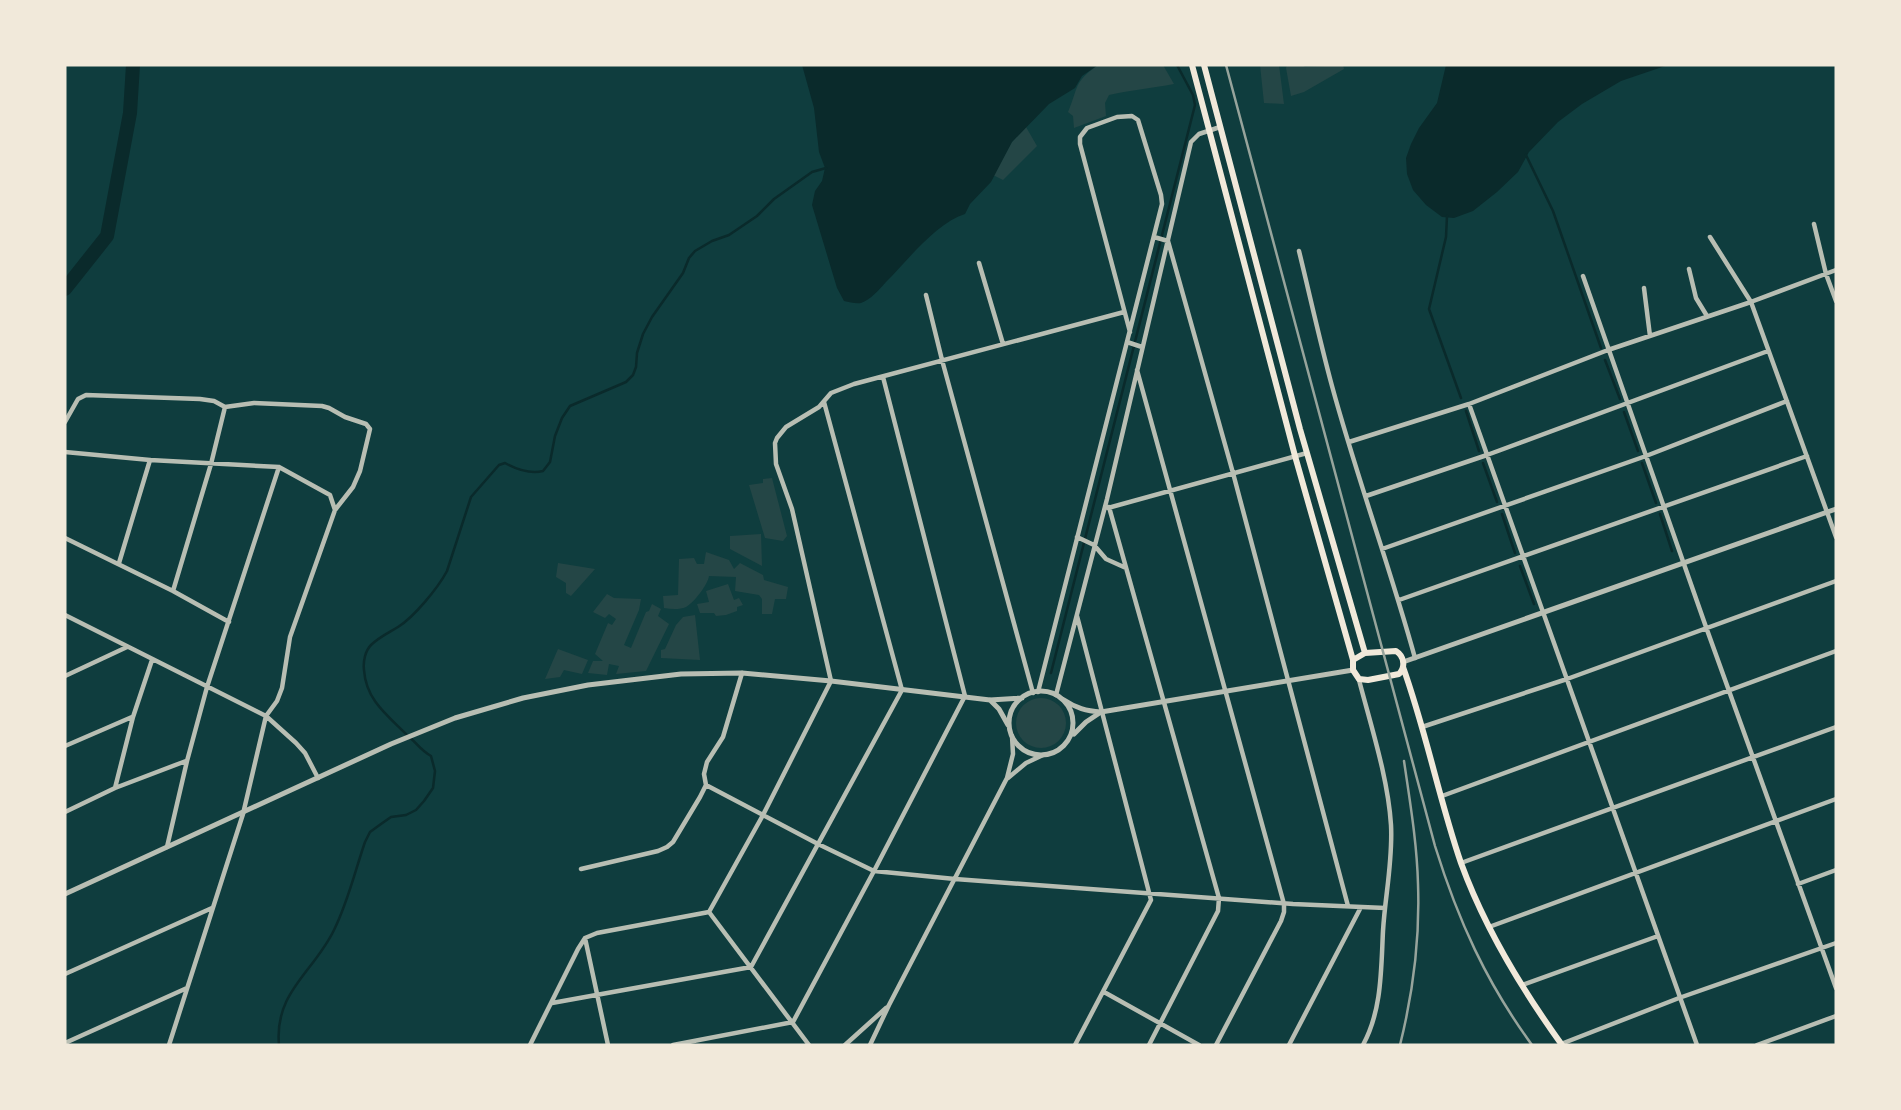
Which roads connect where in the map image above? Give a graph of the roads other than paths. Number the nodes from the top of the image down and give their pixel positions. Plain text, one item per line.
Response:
1 (1192, 65) edge
2 (1204, 65) edge
3 (1220, 127) junction
4 (1209, 130) junction
5 (1814, 224) dead end
6 (1154, 237) junction
7 (1710, 237) dead end
8 (1168, 242) junction
9 (1298, 251) dead end
10 (979, 263) dead end
11 (1689, 268) dead end
12 (1836, 270) edge
13 (1826, 274) junction
14 (1583, 276) dead end
15 (1644, 288) dead end
16 (926, 295) dead end
17 (1836, 301) edge
18 (1751, 302) junction
19 (1124, 312) junction
20 (1707, 316) junction
21 (1130, 332) junction
22 (1650, 335) junction
23 (1127, 342) junction
24 (1003, 344) junction
25 (1142, 347) junction
26 (1608, 350) junction
27 (1769, 351) junction
28 (942, 360) junction
29 (1137, 370) junction
30 (883, 377) junction
31 (824, 401) junction
32 (1787, 401) junction
33 (1627, 402) junction
34 (1469, 404) junction
35 (225, 407) junction
36 (65, 422) edge
37 (1349, 442) junction
38 (65, 452) edge
39 (1307, 453) junction
40 (1487, 455) junction
41 (1295, 456) junction
42 (1646, 456) junction
43 (1807, 456) junction
44 (150, 460) junction
45 (211, 464) junction
46 (279, 467) junction
47 (1233, 473) junction
48 (1171, 489) junction
49 (1366, 496) junction
50 (1505, 506) junction
51 (1664, 507) junction
52 (1107, 508) junction
53 (1836, 509) edge
54 (335, 510) junction
55 (1827, 512) junction
56 (1077, 537) junction
57 (1836, 537) edge
58 (65, 538) edge
59 (1094, 545) junction
60 (1382, 549) junction
61 (1523, 556) junction
62 (1684, 563) junction
63 (119, 564) junction
64 (1126, 568) junction
65 (1836, 581) edge
66 (173, 591) junction
67 (1399, 600) junction
68 (1543, 612) junction
69 (1076, 614) junction
70 (65, 615) edge
71 (229, 622) junction
72 (1706, 627) junction
73 (127, 647) junction
74 (1836, 651) edge
75 (1365, 653) junction
76 (1415, 658) junction
77 (152, 660) junction
78 (1353, 660) junction
79 (1403, 665) junction
80 (1353, 670) junction
81 (742, 673) junction
82 (65, 676) edge
83 (1359, 679) junction
84 (1567, 679) junction
85 (831, 681) junction
86 (1289, 681) junction
87 (207, 687) junction
88 (902, 690) junction
89 (1226, 691) junction
90 (1730, 691) junction
91 (1035, 692) junction
92 (1056, 695) junction
93 (965, 696) junction
94 (1022, 698) junction
95 (990, 700) junction
96 (1064, 700) junction
97 (1163, 701) junction
98 (1101, 712) junction
99 (265, 716) junction
100 (133, 717) junction
101 (1422, 727) junction
102 (1836, 727) edge
103 (1011, 734) junction
104 (1069, 739) junction
105 (1589, 741) junction
106 (65, 746) edge
107 (1043, 755) junction
108 (1753, 757) junction
109 (187, 761) junction
110 (318, 778) junction
111 (1007, 778) junction
112 (706, 785) junction
113 (115, 788) junction
114 (1442, 796) junction
115 (1836, 799) edge
116 (1612, 808) junction
117 (65, 812) edge
118 (243, 814) junction
119 (763, 815) junction
120 (1776, 821) junction
121 (818, 844) junction
122 (167, 847) junction
123 (1461, 863) junction
124 (581, 869) dead end
125 (1836, 870) edge
126 (874, 871) junction
127 (1635, 873) junction
128 (955, 879) junction
129 (1798, 884) junction
130 (1150, 893) junction
131 (65, 894) edge
132 (1219, 898) junction
133 (1284, 904) junction
134 (1348, 906) junction
135 (1360, 907) junction
136 (213, 908) junction
137 (1385, 908) junction
138 (709, 912) junction
139 (1489, 928) junction
140 (1658, 936) junction
141 (585, 938) junction
142 (1836, 943) edge
143 (1821, 948) junction
144 (751, 967) junction
145 (65, 974) edge
146 (1522, 986) junction
147 (188, 988) junction
148 (1836, 988) edge
149 (1104, 992) junction
150 (598, 995) junction
151 (1679, 998) junction
152 (552, 1003) junction
153 (889, 1005) junction
154 (1836, 1016) edge
155 (793, 1022) junction
156 (1160, 1024) junction
157 (65, 1043) edge
158 (169, 1045) edge
159 (530, 1045) edge
160 (608, 1045) edge
161 (673, 1045) edge
162 (809, 1045) edge
163 (845, 1045) edge
164 (870, 1045) edge
165 (1075, 1045) edge
166 (1149, 1045) edge
167 (1199, 1045) edge
168 (1216, 1045) edge
169 (1289, 1045) edge
170 (1363, 1045) edge
171 (1562, 1045) edge
172 (1697, 1045) edge
173 (1757, 1045) edge

1 - 4 main road
2 - 3 main road
3 - 4 street
3 - 39 main road
4 - 8 street
4 - 41 main road
5 - 13 street
6 - 8 street
6 - 19 street
6 - 21 street
7 - 18 street
8 - 25 street
8 - 47 street
9 - 37 street
10 - 24 street
11 - 20 street
12 - 13 street
13 - 17 street
13 - 18 street
14 - 26 street
15 - 22 street
16 - 28 street
18 - 20 street
18 - 27 street
19 - 21 street
19 - 24 street
20 - 22 street
21 - 23 street
22 - 26 street
23 - 25 street
23 - 56 street
24 - 28 street
25 - 29 street
26 - 33 street
26 - 34 street
27 - 32 street
27 - 33 street
28 - 30 street
28 - 91 street
29 - 48 street
29 - 52 street
30 - 31 street
30 - 93 street
31 - 85 street
31 - 88 street
32 - 42 street
32 - 43 street
33 - 40 street
33 - 42 street
34 - 37 street
34 - 40 street
35 - 36 street
35 - 45 street
35 - 54 street
37 - 49 street
38 - 44 street
39 - 41 street
39 - 75 main road
40 - 49 street
40 - 50 street
41 - 47 street
41 - 78 main road
42 - 50 street
42 - 51 street
43 - 51 street
43 - 55 street
44 - 45 street
44 - 63 street
45 - 46 street
45 - 66 street
46 - 54 street
46 - 71 street
47 - 48 street
47 - 86 street
48 - 52 street
48 - 89 street
49 - 60 street
50 - 60 street
50 - 61 street
51 - 61 street
51 - 62 street
52 - 59 street
52 - 64 street
53 - 55 street
54 - 99 street
55 - 57 street
55 - 62 street
56 - 59 street
56 - 91 street
58 - 63 street
59 - 64 street
59 - 69 street
60 - 67 street
61 - 67 street
61 - 68 street
62 - 68 street
62 - 72 street
63 - 66 street
64 - 97 street
65 - 72 street
66 - 71 street
67 - 76 street
68 - 76 street
68 - 84 street
69 - 92 street
69 - 98 street
70 - 73 street
71 - 87 street
72 - 84 street
72 - 90 street
73 - 77 street
73 - 82 street
74 - 90 street
75 - 78 main road
75 - 79 main road
76 - 79 street
77 - 87 street
77 - 100 street
78 - 80 main road
79 - 83 main road
79 - 101 main road
80 - 83 main road
80 - 86 street
81 - 85 street
81 - 110 street
81 - 112 street
83 - 137 street
84 - 101 street
84 - 105 street
85 - 88 street
85 - 119 street
86 - 89 street
86 - 134 street
87 - 99 street
87 - 109 street
88 - 93 street
88 - 121 street
89 - 97 street
89 - 133 street
90 - 105 street
90 - 108 street
91 - 92 street
91 - 94 street
92 - 96 street
93 - 95 street
93 - 126 street
94 - 95 street
94 - 103 street
95 - 103 street
96 - 98 street
96 - 104 street
97 - 98 street
97 - 132 street
98 - 104 street
98 - 130 street
99 - 110 street
99 - 118 street
100 - 106 street
100 - 113 street
101 - 114 main road
102 - 108 street
103 - 107 street
103 - 111 street
104 - 107 street
105 - 114 street
105 - 116 street
107 - 111 street
108 - 116 street
108 - 120 street
109 - 113 street
109 - 122 street
110 - 118 street
111 - 128 street
112 - 119 street
112 - 124 street
113 - 117 street
114 - 123 main road
115 - 120 street
116 - 123 street
116 - 127 street
118 - 122 street
118 - 136 street
119 - 121 street
119 - 138 street
120 - 127 street
120 - 129 street
121 - 126 street
121 - 144 street
122 - 131 street
123 - 139 main road
125 - 129 street
126 - 128 street
126 - 155 street
127 - 139 street
127 - 140 street
128 - 130 street
128 - 153 street
129 - 143 street
130 - 132 street
130 - 149 street
132 - 133 street
132 - 156 street
133 - 134 street
133 - 168 street
134 - 135 street
135 - 137 street
135 - 169 street
136 - 145 street
136 - 147 street
137 - 170 street
138 - 141 street
138 - 144 street
139 - 146 main road
140 - 146 street
140 - 151 street
141 - 150 street
141 - 152 street
142 - 143 street
143 - 148 street
143 - 151 street
144 - 150 street
144 - 155 street
146 - 171 main road
147 - 157 street
147 - 158 street
149 - 156 street
149 - 165 street
150 - 152 street
150 - 160 street
151 - 171 street
151 - 172 street
152 - 159 street
153 - 163 street
153 - 164 street
154 - 173 street
155 - 161 street
155 - 162 street
156 - 166 street
156 - 167 street

